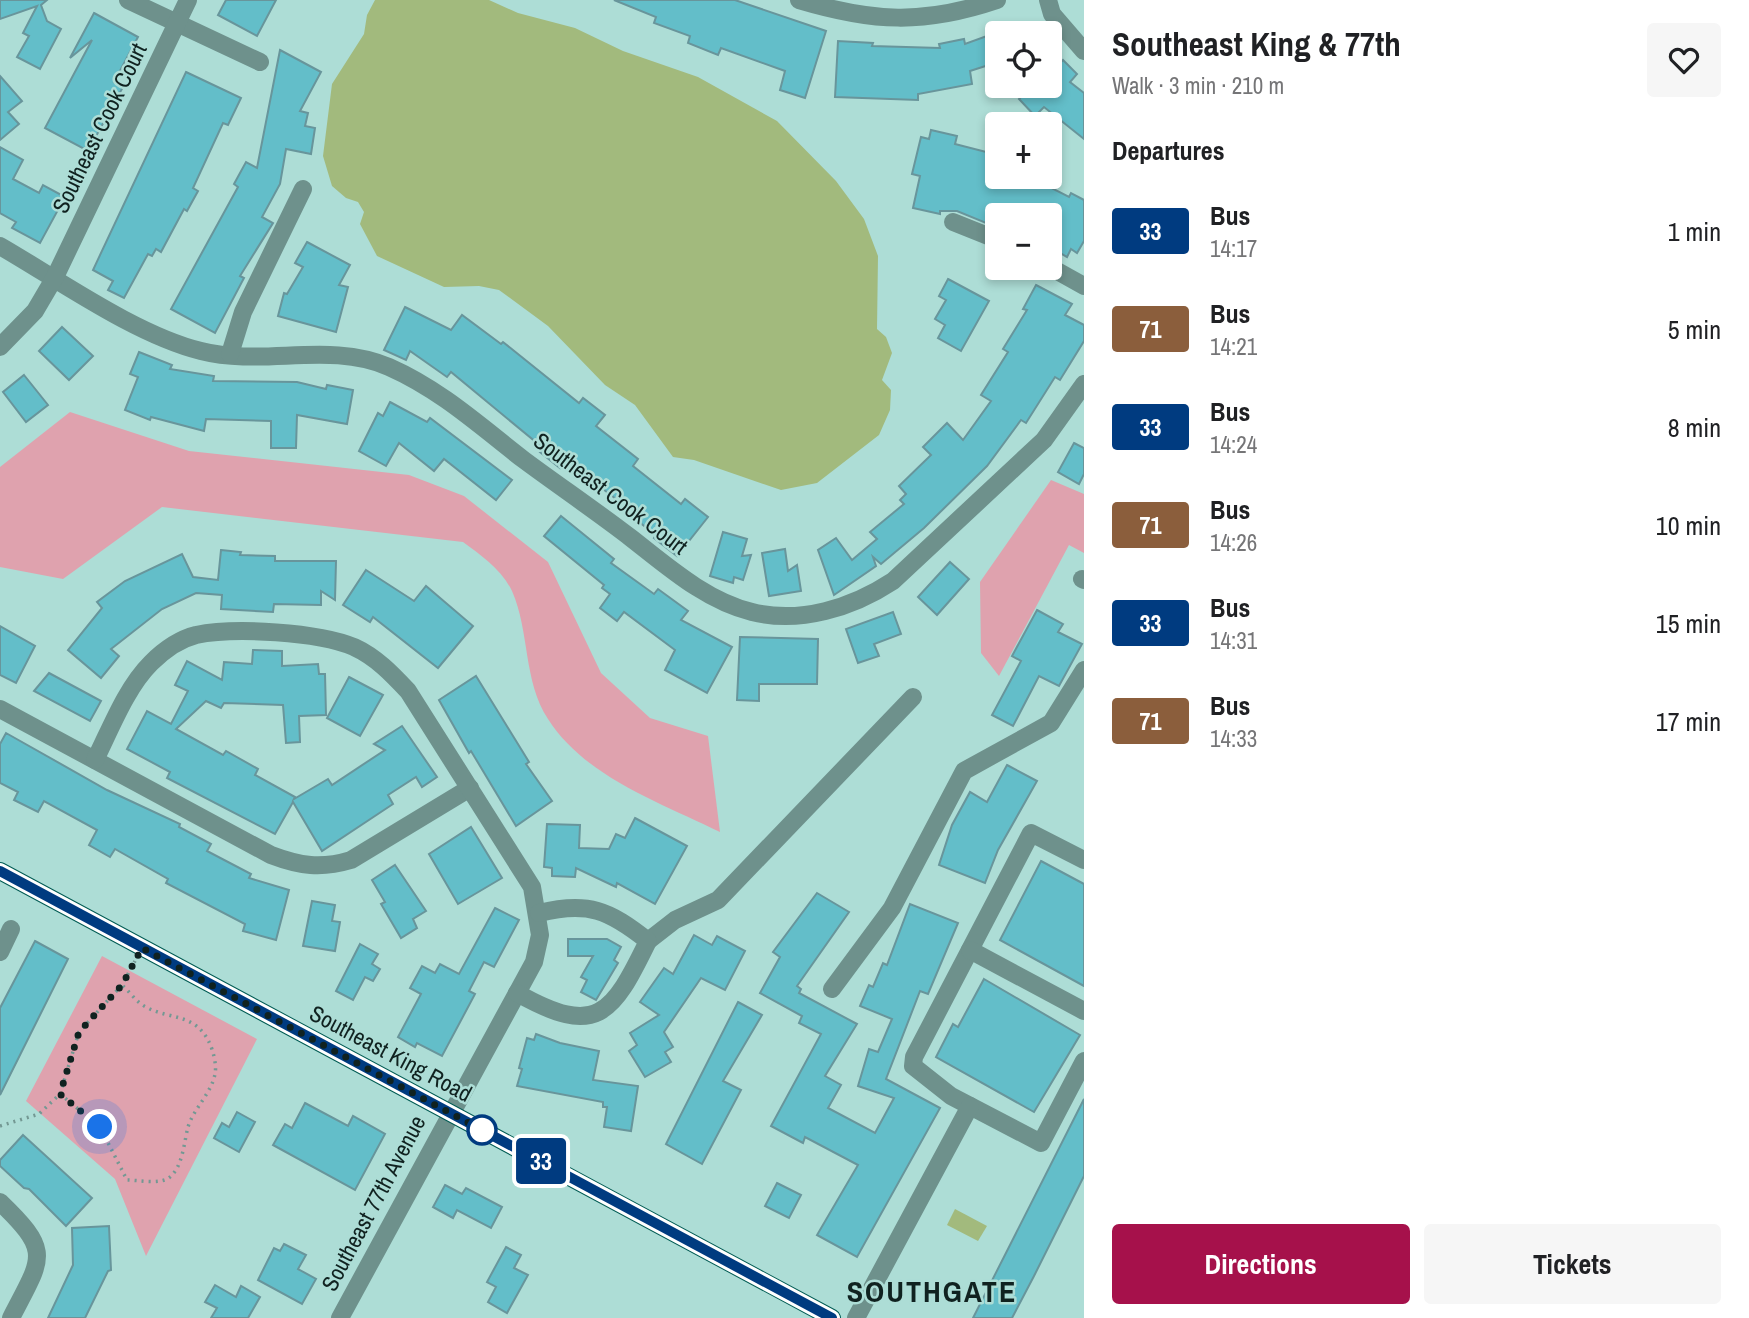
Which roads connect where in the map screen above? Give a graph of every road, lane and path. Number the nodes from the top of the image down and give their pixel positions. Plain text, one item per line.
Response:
1 (128, 0) edge
2 (188, 0) edge
3 (799, 0) edge
4 (997, 0) edge
5 (1048, 0) edge
6 (177, 23) junction
7 (1084, 51) edge
8 (260, 62) dead end
9 (303, 189) dead end
10 (953, 222) dead end
11 (985, 235) edge
12 (0, 246) edge
13 (1062, 274) edge
14 (55, 277) junction
15 (1084, 286) edge
16 (0, 346) edge
17 (230, 354) junction
18 (1084, 384) edge
19 (1084, 670) edge
20 (913, 697) dead end
21 (0, 709) edge
22 (95, 760) junction
23 (470, 788) junction
24 (1084, 860) edge
25 (0, 871) edge
26 (539, 913) junction
27 (11, 929) dead end
28 (648, 941) junction
29 (142, 948) junction
30 (970, 950) junction
31 (0, 951) edge
32 (122, 985) junction
33 (832, 989) dead end
34 (517, 993) junction
35 (1084, 1011) edge
36 (1084, 1061) edge
37 (60, 1094) junction
38 (970, 1106) junction
39 (450, 1112) junction
40 (0, 1126) edge
41 (0, 1202) edge
42 (11, 1318) edge
43 (340, 1318) edge
44 (832, 1318) edge
45 (856, 1318) edge

1 - 6 street
2 - 6 street, Southeast Cook Court
3 - 4 street
5 - 7 street
6 - 8 street
6 - 14 street, Southeast Cook Court
9 - 17 street
10 - 11 street
12 - 14 street
13 - 15 street
14 - 16 street, Southeast Cook Court
14 - 17 street, Southeast Cook Court
17 - 18 street, Southeast Cook Court
19 - 33 street
20 - 28 street
21 - 22 street
22 - 23 street
22 - 23 street
23 - 26 street
24 - 30 street
25 - 29 main road, Southeast King Road
26 - 28 street
26 - 34 street, Southeast 77th Avenue
27 - 31 street
28 - 34 street
29 - 32 path
29 - 39 main road, Southeast King Road
30 - 35 street
30 - 38 street
32 - 37 path
32 - 37 path
34 - 39 street, Southeast 77th Avenue
36 - 38 street
37 - 40 path
38 - 45 street
39 - 43 street, Southeast 77th Avenue
39 - 44 main road, Southeast King Road
41 - 42 street

